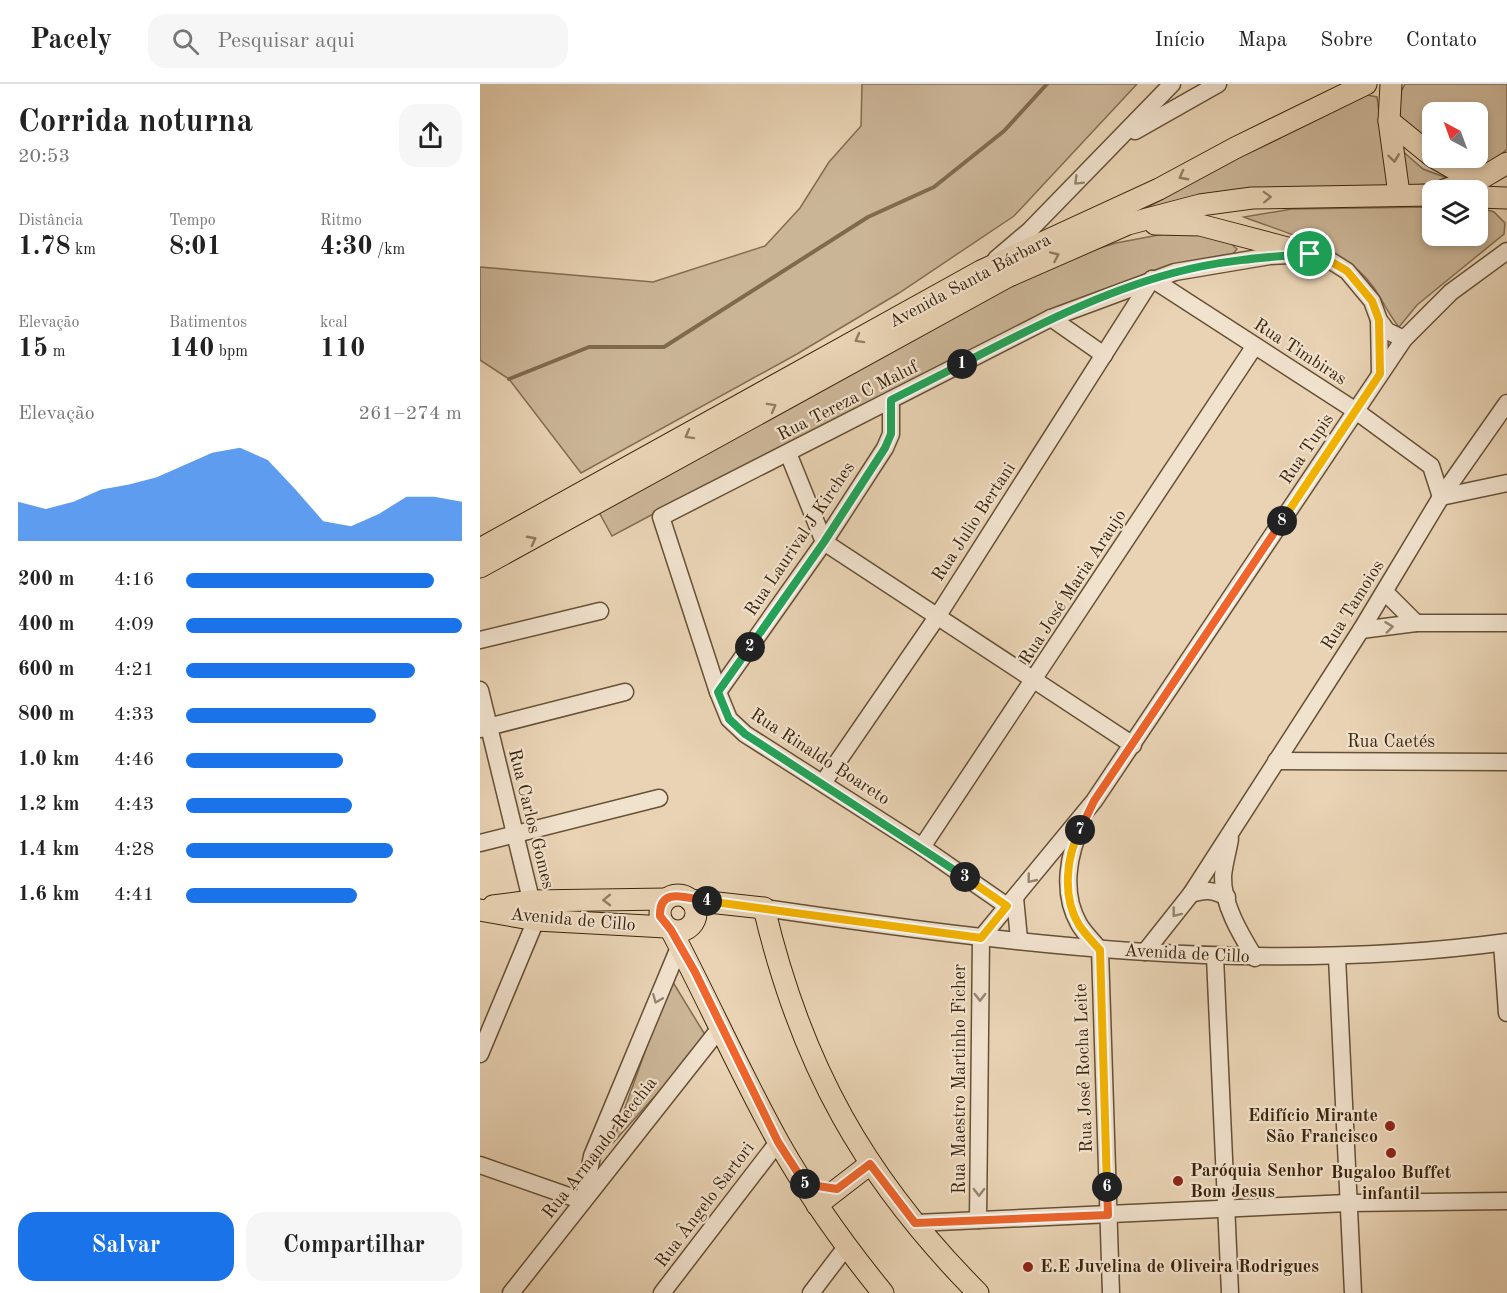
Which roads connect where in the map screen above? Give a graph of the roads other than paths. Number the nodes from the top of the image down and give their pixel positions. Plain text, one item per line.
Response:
1 (1172, 84) edge
2 (1218, 84) edge
3 (1339, 84) edge
4 (1366, 84) edge
5 (1391, 84) edge
6 (1389, 121) junction
7 (1119, 140) junction
8 (1422, 147) edge
9 (1235, 148) junction
10 (1507, 163) edge
11 (1453, 168) edge
12 (1399, 194) junction
13 (1422, 194) edge
14 (1493, 197) edge
15 (1128, 224) junction
16 (1507, 241) edge
17 (1310, 254) junction
18 (1501, 256) edge
19 (981, 271) junction
20 (1152, 279) junction
21 (1051, 318) junction
22 (1379, 320) junction
23 (1404, 339) junction
24 (1254, 347) junction
25 (1104, 356) junction
26 (1380, 374) junction
27 (891, 400) junction
28 (1507, 403) edge
29 (1356, 411) junction
30 (788, 453) junction
31 (1507, 483) edge
32 (1441, 496) junction
33 (588, 501) junction
34 (662, 517) joint
35 (824, 542) junction
36 (480, 549) edge
37 (480, 567) edge
38 (1385, 592) junction
39 (600, 611) dead end
40 (937, 617) junction
41 (1416, 623) junction
42 (1507, 624) edge
43 (1361, 630) junction
44 (480, 640) edge
45 (1034, 682) junction
46 (480, 690) edge
47 (625, 692) dead end
48 (718, 692) junction
49 (484, 728) edge
50 (1133, 745) junction
51 (1276, 761) junction
52 (1507, 762) edge
53 (823, 783) junction
54 (659, 798) dead end
55 (1094, 801) junction
56 (1232, 829) junction
57 (515, 834) junction
58 (480, 843) edge
59 (922, 847) junction
60 (1055, 849) junction
61 (1069, 863) junction
62 (1191, 894) junction
63 (1227, 897) junction
64 (666, 899) junction
65 (690, 900) junction
66 (1011, 902) junction
67 (725, 904) junction
68 (764, 908) junction
69 (480, 909) edge
70 (533, 911) junction
71 (680, 930) junction
72 (981, 938) junction
73 (1019, 939) junction
74 (1504, 942) edge
75 (1100, 950) junction
76 (1145, 952) junction
77 (1215, 957) junction
78 (1337, 957) junction
79 (1255, 958) junction
80 (1507, 1013) edge
81 (720, 1028) junction
82 (480, 1054) edge
83 (778, 1142) junction
84 (870, 1164) junction
85 (480, 1165) edge
86 (804, 1184) junction
87 (837, 1189) junction
88 (583, 1201) junction
89 (1507, 1202) edge
90 (1348, 1203) junction
91 (817, 1205) junction
92 (1226, 1208) junction
93 (1108, 1215) junction
94 (978, 1220) junction
95 (915, 1223) junction
96 (846, 1247) junction
97 (511, 1293) edge
98 (662, 1293) edge
99 (811, 1293) edge
100 (883, 1293) edge
101 (978, 1293) edge
102 (1111, 1293) edge
103 (1230, 1293) edge
104 (1353, 1293) edge

1 - 7 street
2 - 7 street
3 - 9 main road
4 - 9 main road, Avenida Santa Bárbara
5 - 6 main road
6 - 8 main road
6 -> 12 main road
7 -> 19 street
9 -> 19 main road, Avenida Santa Bárbara
10 - 14 main road, Avenida Santa Bárbara
11 - 14 main road
12 - 13 main road, Avenida Santa Bárbara
15 -> 12 main road, Avenida Santa Bárbara
15 - 17 main road
33 -> 15 main road, Avenida Santa Bárbara
16 - 18 street, Rua Tupis
17 - 20 street, Rua Tereza C Maluf
17 - 22 street
18 - 23 street, Rua Tupis
19 -> 33 main road, Avenida Santa Bárbara
20 - 21 street, Rua Tereza C Maluf
20 - 24 street, Rua Timbiras
20 - 25 street, Rua Julio Bertani
21 - 25 street
21 - 27 street, Rua Tereza C Maluf
22 - 23 street
22 - 26 street
23 - 26 street, Rua Tupis
24 - 29 street, Rua Timbiras
24 - 45 street, Rua José Maria Araujo
25 - 40 street, Rua Julio Bertani
26 - 29 street, Rua Tupis
27 - 30 street, Rua Tereza C Maluf
27 - 35 street, Rua Laurival J Kirches
28 - 32 street, Rua Tamoios
29 - 32 street, Rua Timbiras
29 - 50 street, Rua Tupis
30 - 34 street, Rua Tereza C Maluf
30 - 35 street
31 - 32 street
32 - 38 street, Rua Tamoios
33 - 36 main road
37 -> 33 main road
34 - 48 street, Rua Rinaldo Boareto
35 - 40 street
35 - 48 street, Rua Laurival J Kirches
38 - 41 street
38 - 43 street, Rua Tamoios
39 - 44 street
40 - 45 street
40 - 53 street, Rua Julio Bertani
41 - 42 street
43 -> 41 street
43 - 51 street, Rua Tamoios
45 - 50 street
45 - 59 street, Rua José Maria Araujo
46 - 49 street, Rua Carlos Gomes
47 - 49 street
48 - 53 street, Rua Rinaldo Boareto
49 - 57 street, Rua Carlos Gomes
50 - 55 street, Rua Tupis
51 - 52 street, Rua Caetés
51 - 56 street, Rua Tamoios
53 - 59 street, Rua Rinaldo Boareto
54 - 57 street
55 - 60 street, Rua Tupis
55 - 61 street, Rua Tupis
56 - 62 street, Rua Tamoios
56 - 63 street, Rua Tamoios
57 - 58 street
57 - 70 street, Rua Carlos Gomes
59 - 66 street, Rua Rinaldo Boareto
60 - 61 street
60 -> 66 street, Rua Tupis
61 - 75 street, Rua Tupis
62 - 63 street
62 -> 76 street, Rua Tamoios
63 - 79 street, Rua Tamoios
64 - 65 main road
64 -> 70 main road, Avenida de Cillo
64 - 71 main road
65 - 67 main road, Avenida de Cillo
65 - 71 main road
66 - 72 street, Rua Tupis
66 - 73 street
67 - 68 main road, Avenida de Cillo
67 - 71 main road
68 - 72 street, Avenida de Cillo
68 - 84 main road
69 - 70 main road, Avenida de Cillo
70 - 71 main road, Avenida de Cillo
70 - 82 street
71 - 81 main road
71 -> 88 street
72 - 73 street, Avenida de Cillo
72 -> 94 street, Rua Maestro Martinho Ficher
73 - 75 street, Avenida de Cillo
74 - 78 street, Avenida de Cillo
74 - 80 street
75 - 76 street, Avenida de Cillo
75 - 93 street, Rua José Rocha Leite
76 - 77 street, Avenida de Cillo
77 - 79 street, Avenida de Cillo
77 - 92 street
78 - 79 street, Avenida de Cillo
78 - 90 street
81 - 83 main road
81 - 88 street, Rua Armando Recchia
83 - 86 main road
83 - 98 street, Rua Ângelo Sartori
84 - 87 main road
84 - 95 main road
85 - 88 street
86 - 87 main road
86 - 91 main road
87 - 91 main road
88 - 97 street, Rua Armando Recchia
89 - 90 street
90 - 92 street
90 - 104 street
91 - 96 main road
92 - 93 street
92 - 103 street
93 - 94 street
93 - 102 street, Rua José Rocha Leite
94 - 95 street
95 - 101 main road
96 - 99 street
96 - 100 main road

